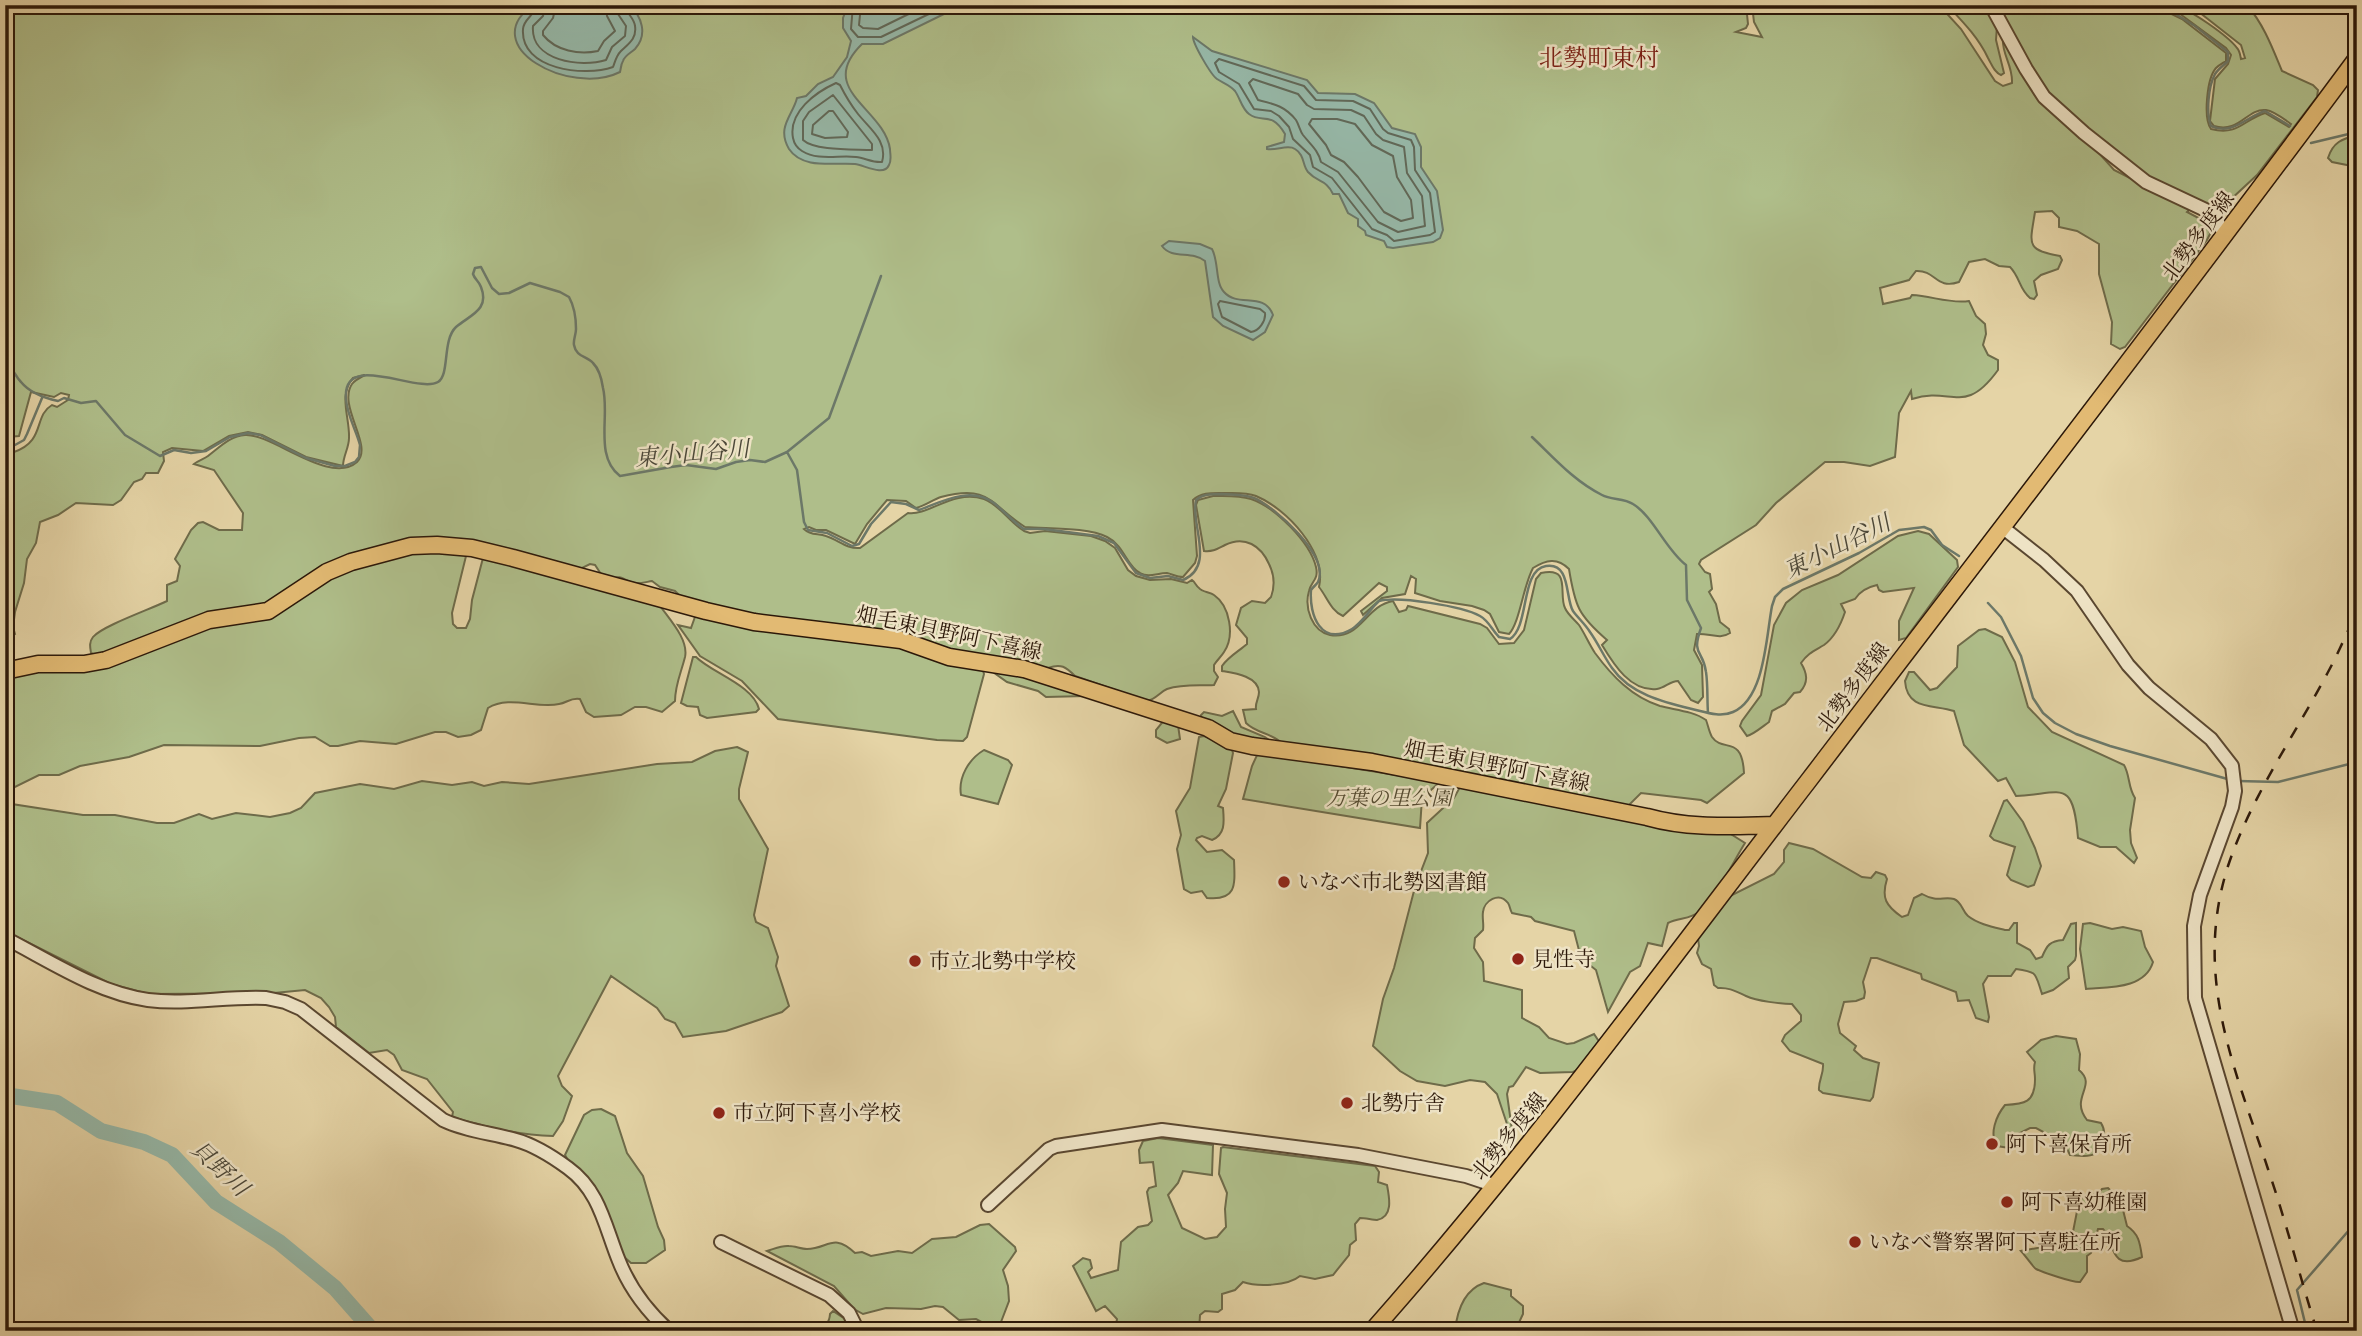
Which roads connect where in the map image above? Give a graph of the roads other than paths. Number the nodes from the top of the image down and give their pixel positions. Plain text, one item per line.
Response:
1 (1991, 5) edge
2 (2357, 58) edge
3 (2225, 236) junction
4 (2002, 527) junction
5 (5, 671) edge
6 (1774, 825) junction
7 (5, 938) edge
8 (1496, 1186) junction
9 (988, 1205) dead end
10 (721, 1242) dead end
11 (669, 1331) edge
12 (858, 1331) edge
13 (1371, 1331) edge
14 (2293, 1331) edge

1 - 3 street
2 - 3 main road, 北勢多度線
3 - 4 main road, 北勢多度線
4 - 6 main road, 北勢多度線
4 - 14 street
5 - 6 main road, 畑毛東貝野阿下喜線
6 - 8 main road, 北勢多度線
7 - 11 street
8 - 9 street
8 - 13 main road, 北勢多度線
10 - 12 street

